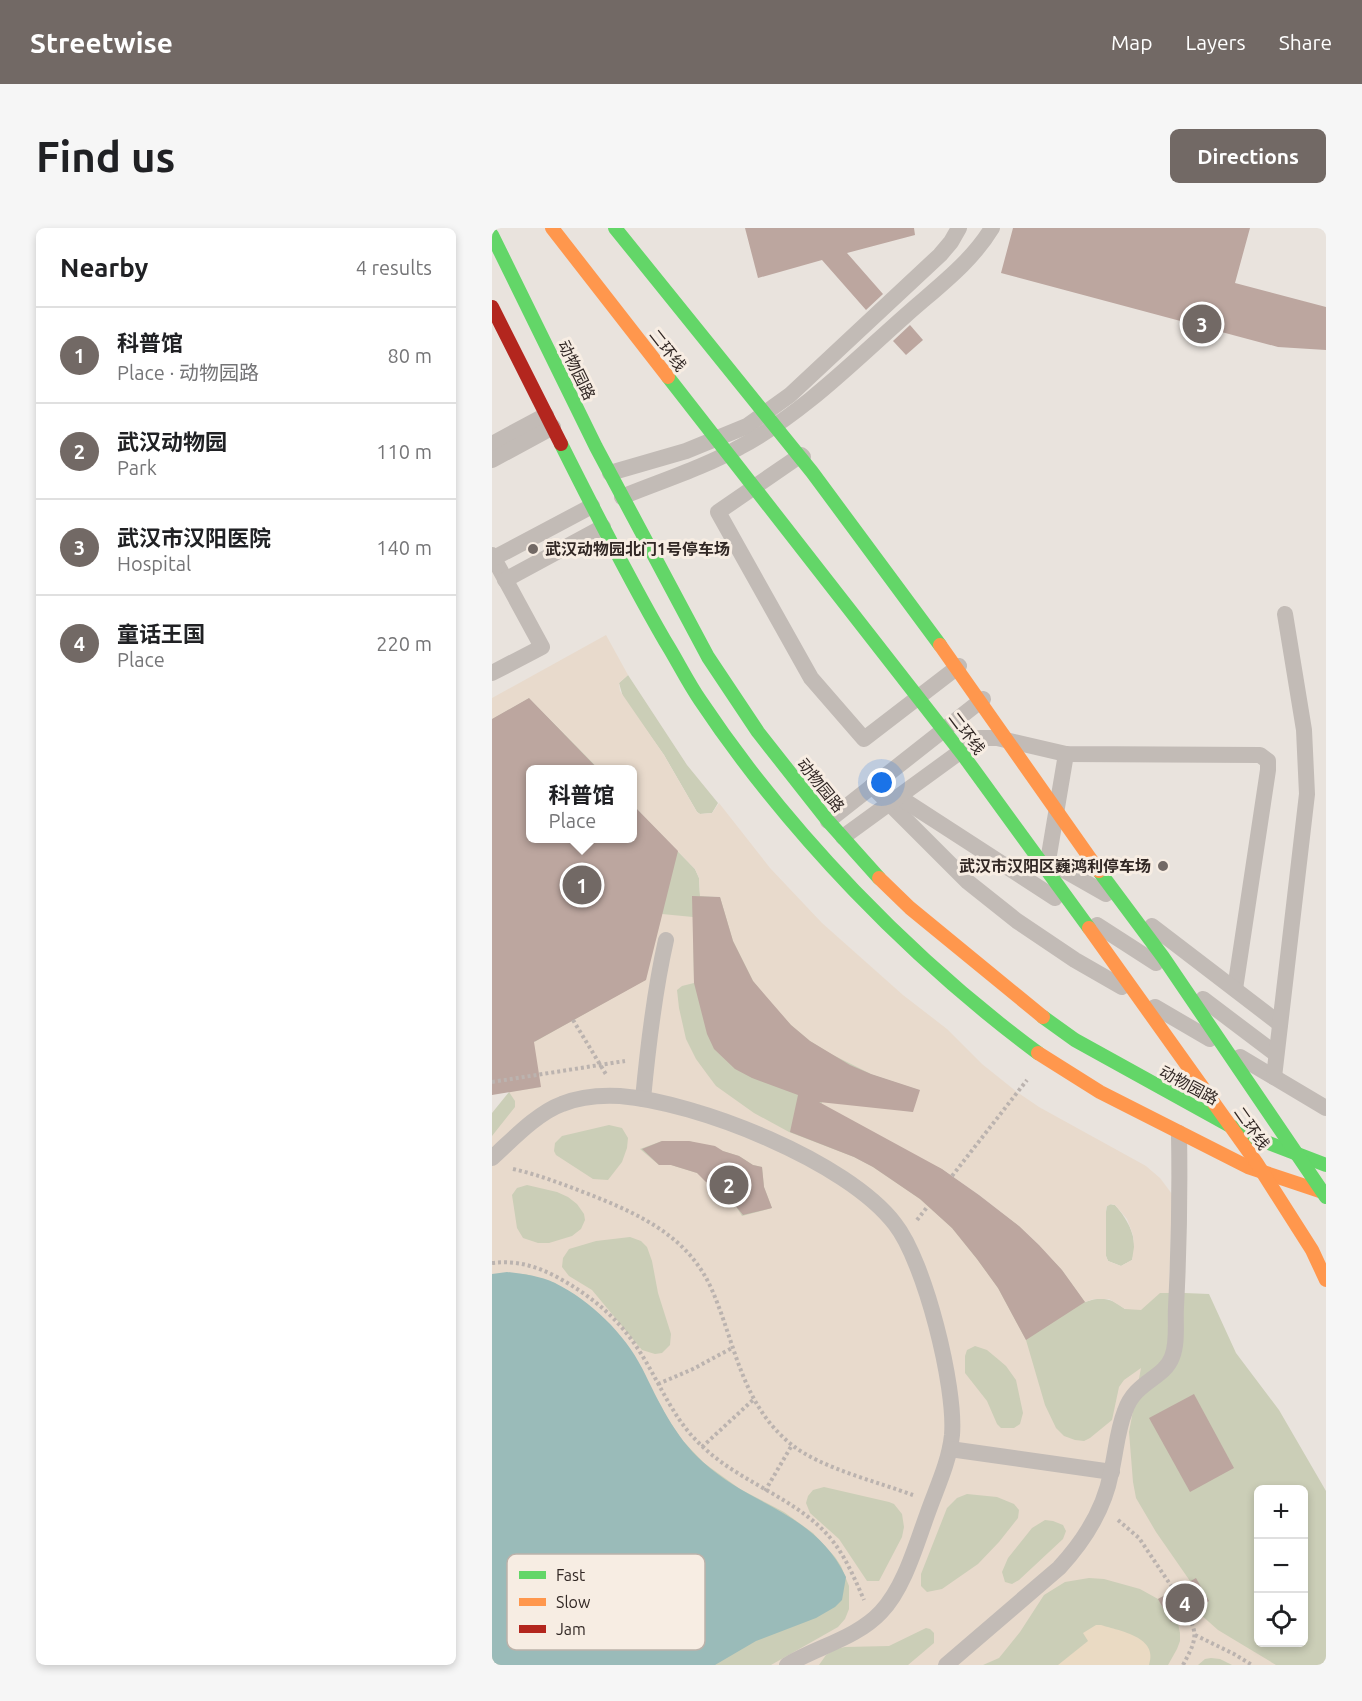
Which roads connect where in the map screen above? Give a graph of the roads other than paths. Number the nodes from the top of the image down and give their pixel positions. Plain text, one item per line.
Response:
1 (552, 228) edge
2 (615, 228) edge
3 (959, 228) edge
4 (992, 228) edge
5 (492, 235) edge
6 (492, 307) edge
7 (550, 421) junction
8 (492, 444) edge
9 (492, 460) edge
10 (610, 473) junction
11 (622, 497) junction
12 (592, 506) junction
13 (603, 527) junction
14 (493, 556) edge
15 (505, 579) junction
16 (1285, 614) dead end
17 (959, 666) junction
18 (492, 674) edge
19 (1066, 754) junction
20 (873, 786) junction
21 (894, 800) junction
22 (828, 821) junction
23 (843, 837) junction
24 (666, 940) dead end
25 (1235, 989) junction
26 (1280, 1024) junction
27 (1276, 1054) junction
28 (1274, 1077) junction
29 (643, 1099) junction
30 (1326, 1108) edge
31 (1179, 1133) junction
32 (498, 1162) edge
33 (1326, 1165) edge
34 (1326, 1195) edge
35 (1326, 1280) edge
36 (950, 1449) junction
37 (1112, 1472) junction
38 (787, 1665) edge
39 (946, 1665) edge

1 - 35 main road, 二环线, bridge
2 - 34 main road, 二环线, bridge
3 - 10 lane
4 - 11 lane
5 - 10 main road, 动物园路
6 - 7 main road
7 - 8 lane
7 - 9 lane
7 - 12 main road
10 - 11 main road, 动物园路
11 - 22 main road, 动物园路
12 - 13 main road
12 - 14 lane
13 - 15 lane
13 - 31 main road
14 - 15 lane
15 - 18 lane
16 - 26 lane
17 - 17 lane
17 - 20 lane
19 - 21 lane
19 - 25 lane
19 - 25 lane
20 - 21 lane
20 - 22 lane
21 - 23 lane
21 - 27 lane
21 - 28 lane
22 - 23 main road, 动物园路
23 - 33 main road, 动物园路
24 - 29 lane
25 - 26 lane
26 - 27 lane
27 - 28 lane
28 - 30 lane
29 - 32 lane
29 - 36 lane
31 - 34 main road
31 - 37 lane
36 - 37 lane
36 - 38 lane
37 - 39 lane

